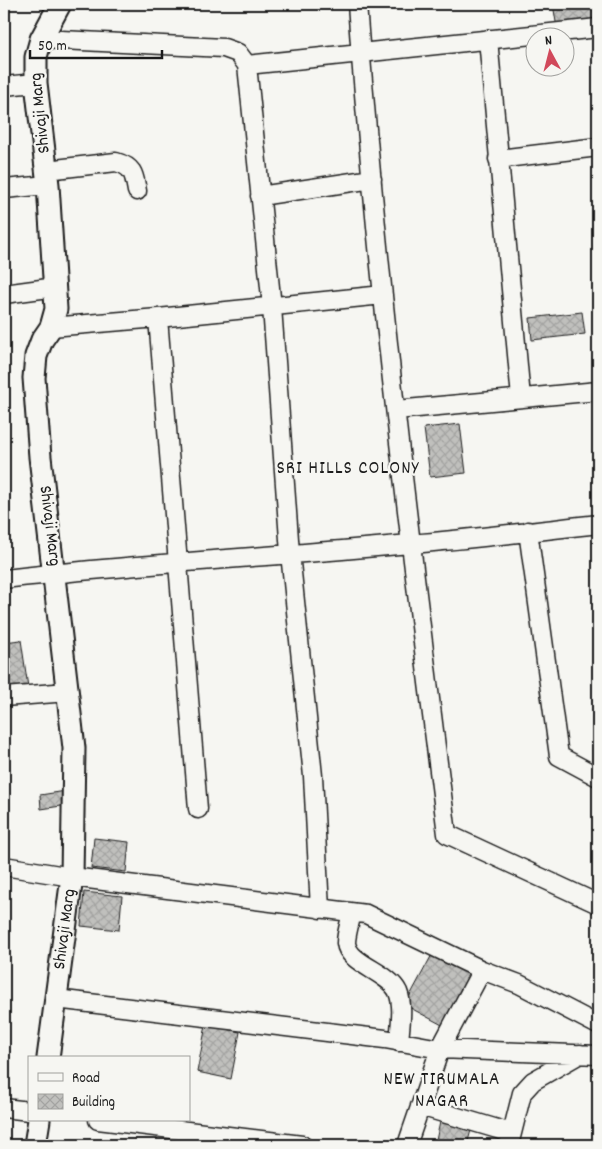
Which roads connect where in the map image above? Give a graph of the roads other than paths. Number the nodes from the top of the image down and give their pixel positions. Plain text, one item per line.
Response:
1 (60, 4) edge
2 (357, 4) edge
3 (598, 28) edge
4 (41, 39) junction
5 (488, 39) junction
6 (360, 53) junction
7 (246, 65) junction
8 (36, 83) junction
9 (4, 86) edge
10 (598, 147) edge
11 (498, 159) junction
12 (48, 177) junction
13 (372, 179) junction
14 (4, 189) edge
15 (137, 191) dead end
16 (260, 196) junction
17 (56, 287) junction
18 (4, 294) edge
19 (383, 295) junction
20 (272, 307) junction
21 (158, 318) junction
22 (51, 327) junction
23 (598, 391) edge
24 (521, 398) junction
25 (396, 410) junction
26 (598, 524) edge
27 (528, 531) junction
28 (410, 544) junction
29 (290, 553) junction
30 (178, 563) junction
31 (55, 573) junction
32 (4, 579) edge
33 (68, 692) junction
34 (4, 697) edge
35 (598, 778) edge
36 (198, 809) dead end
37 (4, 866) edge
38 (72, 877) junction
39 (598, 904) edge
40 (320, 909) junction
41 (352, 913) junction
42 (482, 970) junction
43 (56, 999) junction
44 (598, 1025) edge
45 (399, 1042) junction
46 (440, 1049) junction
47 (580, 1054) junction
48 (598, 1055) edge
49 (48, 1056) edge
50 (420, 1106) junction
51 (4, 1108) edge
52 (28, 1111) edge
53 (39, 1122) edge
54 (114, 1122) edge
55 (510, 1139) edge
56 (35, 1145) edge
57 (302, 1145) edge
58 (407, 1145) edge

1 - 4 street, Shivaji Marg
2 - 6 street
3 - 5 street
4 - 7 street
4 - 8 street, Shivaji Marg
5 - 6 street
5 - 11 street
6 - 7 street
6 - 13 street
7 - 16 street
8 - 9 street
8 - 12 street, Shivaji Marg
10 - 11 street
11 - 24 street
12 - 14 street
12 - 15 street
12 - 17 street, Shivaji Marg
13 - 16 street
13 - 19 street
16 - 20 street
17 - 18 street
17 - 22 street, Shivaji Marg
19 - 20 street
19 - 25 street
20 - 21 street
20 - 29 street
21 - 22 street
21 - 30 street
22 - 31 street, Shivaji Marg
23 - 24 street
24 - 25 street
25 - 28 street
26 - 27 street
27 - 28 street
27 - 35 street
28 - 29 street
28 - 39 street
29 - 30 street
29 - 40 street
30 - 31 street
30 - 36 street
31 - 32 street
31 - 33 street, Shivaji Marg
33 - 34 street
33 - 38 street, Shivaji Marg
37 - 38 street
38 - 40 street
38 - 43 street, Shivaji Marg
40 - 41 street
41 - 42 street
41 - 45 street
42 - 44 street
42 - 46 street
43 - 45 street
43 - 49 street, Shivaji Marg
45 - 46 street
46 - 47 street
46 - 50 street
47 - 48 street
47 - 55 street
50 - 55 street
50 - 58 street
51 - 52 street
53 - 56 street
54 - 57 street

